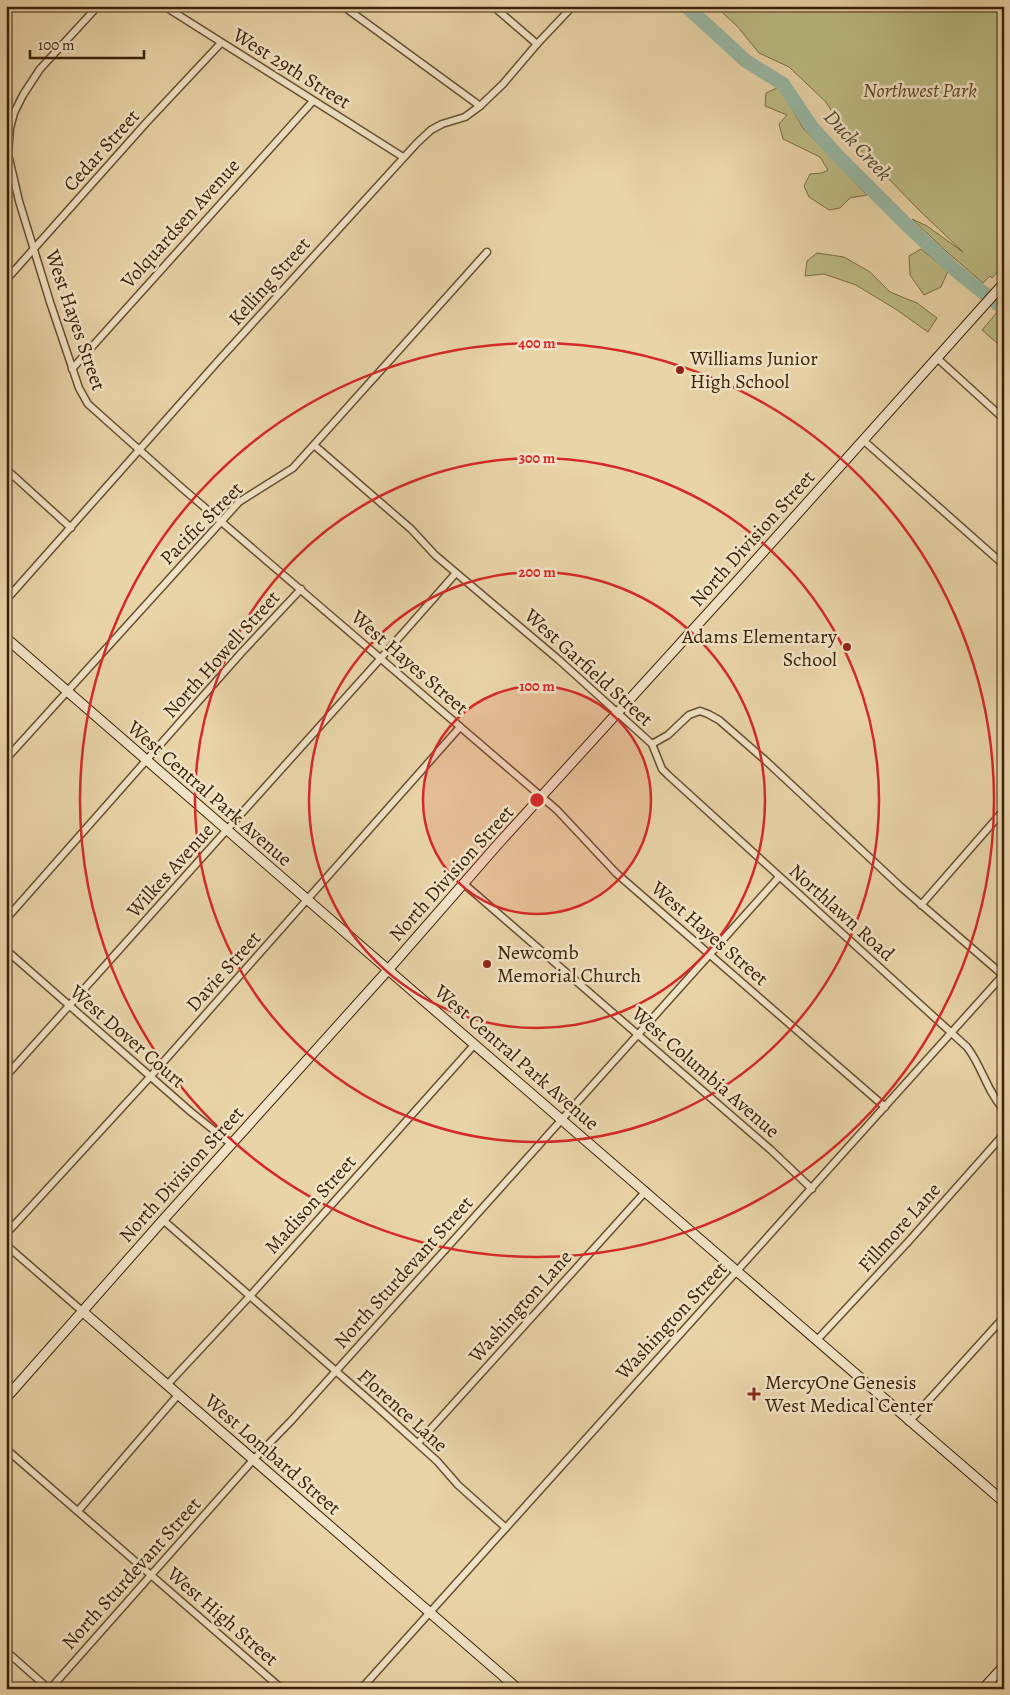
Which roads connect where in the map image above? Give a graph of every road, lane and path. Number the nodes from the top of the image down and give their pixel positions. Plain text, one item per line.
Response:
1 (98, 6) edge
2 (164, 6) edge
3 (343, 6) edge
4 (493, 6) edge
5 (573, 6) edge
6 (221, 43) junction
7 (537, 44) junction
8 (313, 100) junction
9 (480, 106) junction
10 (403, 157) junction
11 (34, 250) junction
12 (487, 252) dead end
13 (6, 280) edge
14 (1004, 283) edge
15 (937, 358) junction
16 (72, 369) junction
17 (1004, 419) edge
18 (863, 440) junction
19 (314, 445) junction
20 (140, 451) junction
21 (6, 469) edge
22 (221, 521) junction
23 (71, 528) junction
24 (1004, 565) edge
25 (456, 573) junction
26 (301, 589) junction
27 (6, 600) edge
28 (6, 638) edge
29 (381, 658) junction
30 (67, 691) junction
31 (618, 713) junction
32 (460, 728) junction
33 (652, 744) junction
34 (6, 759) edge
35 (147, 761) junction
36 (541, 797) junction
37 (1004, 810) edge
38 (227, 831) junction
39 (779, 877) junction
40 (463, 884) junction
41 (307, 901) junction
42 (921, 905) junction
43 (6, 919) edge
44 (6, 950) edge
45 (708, 954) junction
46 (388, 970) junction
47 (1003, 975) edge
48 (70, 1006) junction
49 (952, 1033) junction
50 (637, 1034) junction
51 (475, 1044) junction
52 (6, 1076) edge
53 (150, 1077) junction
54 (885, 1107) junction
55 (1004, 1110) edge
56 (562, 1118) junction
57 (1004, 1134) edge
58 (231, 1144) junction
59 (812, 1189) junction
60 (646, 1191) junction
61 (163, 1220) junction
62 (6, 1234) edge
63 (6, 1246) edge
64 (738, 1271) junction
65 (250, 1296) junction
66 (82, 1311) junction
67 (1004, 1317) edge
68 (817, 1340) junction
69 (336, 1371) junction
70 (167, 1385) junction
71 (178, 1395) junction
72 (6, 1398) edge
73 (909, 1422) junction
74 (418, 1443) junction
75 (6, 1449) edge
76 (253, 1460) junction
77 (1004, 1502) edge
78 (78, 1511) junction
79 (506, 1528) junction
80 (151, 1576) junction
81 (430, 1613) junction
82 (6, 1652) edge
83 (1004, 1666) edge
84 (49, 1689) edge
85 (282, 1689) edge
86 (361, 1689) edge
87 (518, 1689) edge
88 (983, 1689) edge

1 - 11 street, West Hayes Street
2 - 6 street, West 29th Street
3 - 9 street
4 - 7 street
5 - 7 street, Kelling Street
6 - 8 street, West 29th Street
6 - 11 street, Cedar Street
7 - 9 street, Kelling Street
8 - 10 street, West 29th Street
8 - 16 street, Volquardsen Avenue
9 - 10 street, Kelling Street
10 - 20 street, Kelling Street
11 - 13 street, Cedar Street
11 - 16 street, West Hayes Street
12 - 19 street, Pacific Street
14 - 15 main road, North Division Street
15 - 17 street
15 - 18 main road, North Division Street
16 - 20 street, West Hayes Street
18 - 24 street
18 - 31 main road, North Division Street
19 - 22 street, Pacific Street
19 - 25 street, West Garfield Street
20 - 22 street, West Hayes Street
20 - 23 street, Kelling Street
21 - 23 street
22 - 26 street, West Hayes Street
22 - 30 street, Pacific Street
23 - 27 street, Kelling Street
25 - 29 street, Wilkes Avenue
25 - 31 street, West Garfield Street
26 - 29 street, West Hayes Street
26 - 35 street, North Howell Street
28 - 30 main road, West Central Park Avenue
29 - 32 street, West Hayes Street
29 - 38 street, Wilkes Avenue
30 - 34 street, Pacific Street
30 - 35 main road, West Central Park Avenue
31 - 33 street, West Garfield Street
31 - 36 main road, North Division Street
32 - 36 street, West Hayes Street
32 - 41 street, Davie Street
33 - 39 street, Northlawn Road
33 - 42 street, West Garfield Street
35 - 38 main road, West Central Park Avenue
35 - 43 street, North Howell Street
36 - 40 main road, North Division Street
36 - 45 street, West Hayes Street
37 - 42 street
38 - 41 main road, West Central Park Avenue
38 - 48 street, Wilkes Avenue
39 - 45 street, North Sturdevant Street
39 - 49 street, Northlawn Road
40 - 46 main road, North Division Street
40 - 50 street, West Columbia Avenue
41 - 46 main road, West Central Park Avenue
41 - 53 street, Davie Street
42 - 47 street, West Garfield Street
44 - 48 street, West Dover Court
45 - 50 street, North Sturdevant Street
45 - 54 street, West Hayes Street
46 - 51 main road, West Central Park Avenue
46 - 58 main road, North Division Street
47 - 49 street, Washington Street
48 - 52 street, Wilkes Avenue
48 - 53 street, West Dover Court
49 - 54 street, Washington Street
49 - 55 street, Northlawn Road
50 - 56 street, North Sturdevant Street
50 - 59 street, West Columbia Avenue
51 - 56 main road, West Central Park Avenue
51 - 65 street, Madison Street
53 - 58 street, West Dover Court
53 - 62 street, Davie Street
54 - 59 street, Washington Street
56 - 60 main road, West Central Park Avenue
56 - 69 street, North Sturdevant Street
57 - 68 street, Fillmore Lane
58 - 61 main road, North Division Street
59 - 64 street, Washington Street
60 - 64 main road, West Central Park Avenue
60 - 74 street, Washington Lane
61 - 65 street, Florence Lane
61 - 66 main road, North Division Street
63 - 66 street, West Lombard Street
64 - 68 main road, West Central Park Avenue
64 - 79 street, Washington Street
65 - 69 street, Florence Lane
65 - 70 street, Madison Street
66 - 70 main road, West Lombard Street
66 - 72 main road, North Division Street
67 - 73 street
68 - 73 main road, West Central Park Avenue
69 - 74 street, Florence Lane
69 - 76 street, North Sturdevant Street
70 - 71 main road, West Lombard Street
71 - 76 main road, West Lombard Street
71 - 78 street
73 - 77 main road, West Central Park Avenue
74 - 79 street, Florence Lane
75 - 78 street, West High Street
76 - 80 street, North Sturdevant Street
76 - 81 main road, West Lombard Street
78 - 80 street, West High Street
79 - 81 street, Washington Street
80 - 84 street, North Sturdevant Street
80 - 85 street, West High Street
81 - 86 street, Washington Street
81 - 87 main road, West Lombard Street
82 - 84 street
83 - 88 main road

